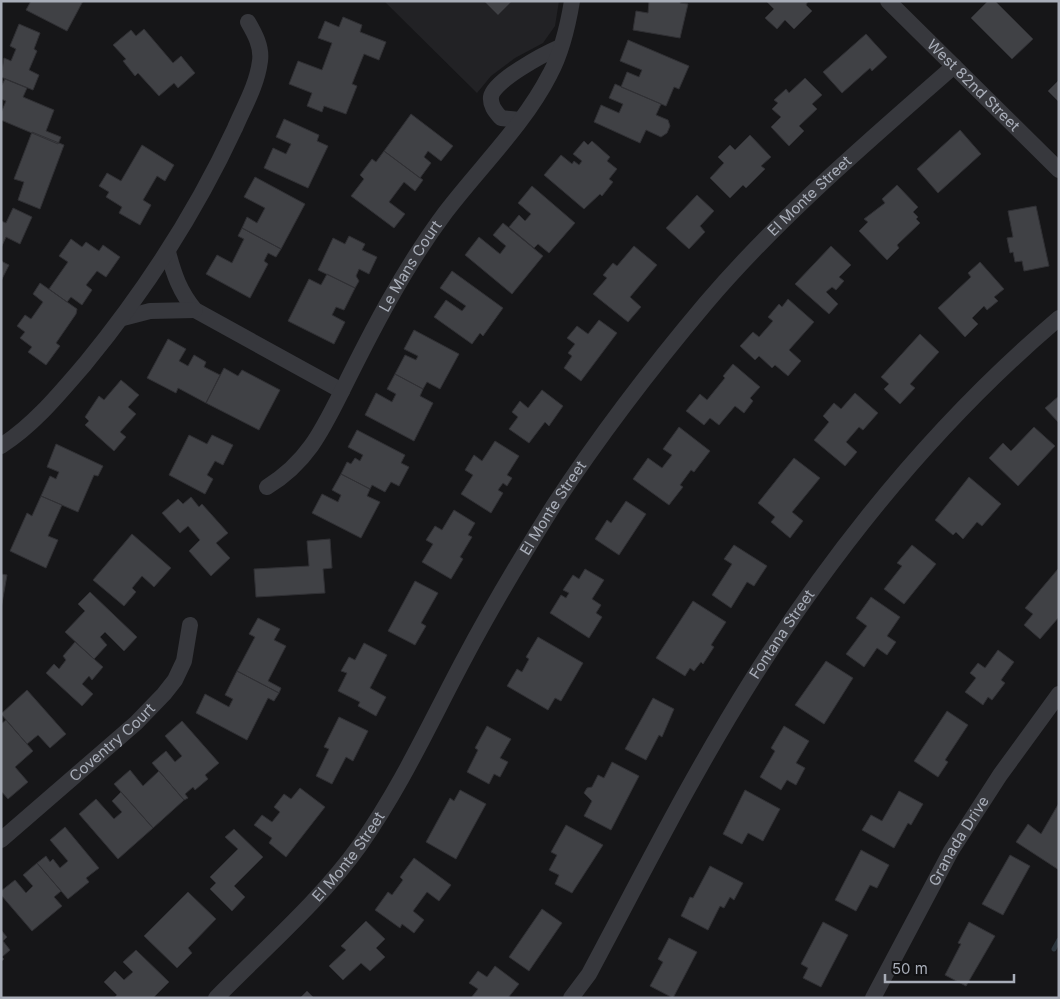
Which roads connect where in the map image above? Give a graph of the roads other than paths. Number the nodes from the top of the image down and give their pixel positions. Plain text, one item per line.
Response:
1 (572, 1) edge
2 (888, 1) edge
3 (248, 22) dead end
4 (560, 48) junction
5 (954, 66) junction
6 (520, 120) junction
7 (1059, 170) edge
8 (168, 252) junction
9 (195, 310) junction
10 (123, 318) junction
11 (1059, 318) edge
12 (342, 391) junction
13 (1, 446) edge
14 (267, 487) dead end
15 (190, 625) dead end
16 (1059, 694) edge
17 (1, 840) edge
18 (216, 998) edge
19 (571, 998) edge
20 (873, 998) edge

1 - 4 street, Le Mans Court
2 - 5 street, West 82nd Street
3 - 8 street
4 - 6 street, Le Mans Court
4 - 6 street
5 - 7 street, West 82nd Street
5 - 18 street, El Monte Street
6 - 12 street, Le Mans Court
8 - 9 street
8 - 10 street
9 - 10 street
9 - 12 street
10 - 13 street
11 - 19 street, Fontana Street
12 - 14 street, Le Mans Court
15 - 17 street, Coventry Court
16 - 20 street, Granada Drive

